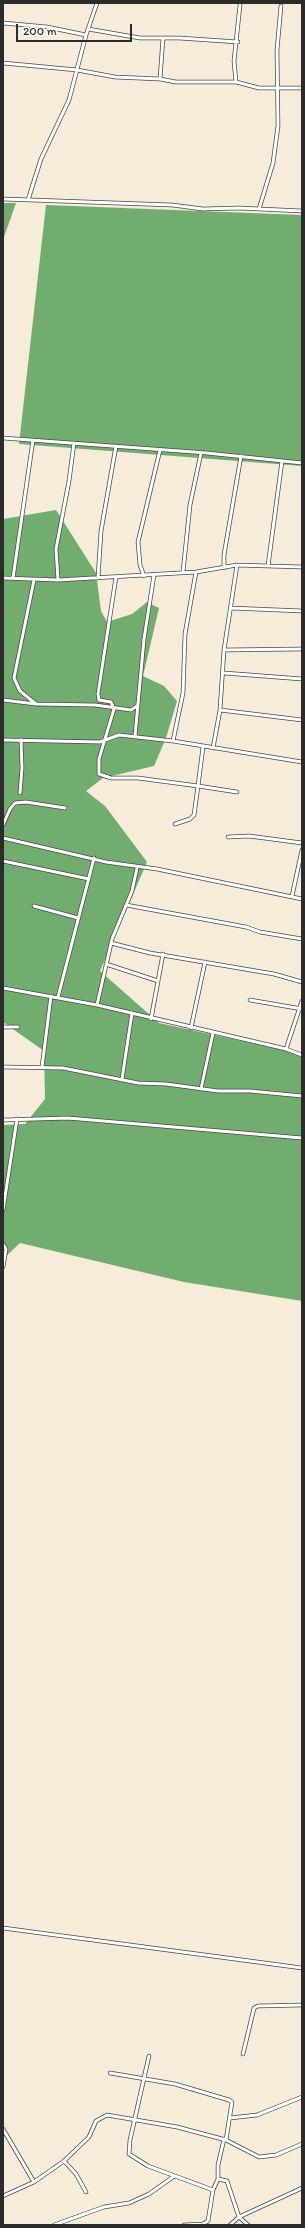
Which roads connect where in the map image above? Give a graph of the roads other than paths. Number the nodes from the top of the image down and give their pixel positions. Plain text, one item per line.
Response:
1 (97, 3) edge
2 (240, 6) dead end
3 (281, 6) dead end
4 (3, 23) edge
5 (88, 29) junction
6 (86, 35) junction
7 (163, 38) junction
8 (238, 42) junction
9 (3, 63) edge
10 (77, 70) junction
11 (160, 79) junction
12 (236, 82) junction
13 (276, 87) junction
14 (302, 88) edge
15 (3, 199) edge
16 (28, 200) junction
17 (259, 209) junction
18 (302, 211) edge
19 (3, 438) edge
20 (34, 440) junction
21 (74, 442) junction
22 (116, 446) junction
23 (160, 450) junction
24 (201, 453) junction
25 (241, 456) junction
26 (282, 461) junction
27 (302, 463) edge
28 (237, 566) junction
29 (268, 566) junction
30 (302, 567) edge
31 (224, 568) junction
32 (183, 572) junction
33 (196, 572) junction
34 (154, 575) junction
35 (144, 576) junction
36 (116, 577) junction
37 (3, 578) edge
38 (13, 578) junction
39 (98, 578) junction
40 (34, 580) junction
41 (58, 580) junction
42 (231, 608) junction
43 (302, 611) edge
44 (302, 649) edge
45 (224, 650) junction
46 (224, 673) junction
47 (302, 679) edge
48 (3, 700) edge
49 (36, 704) junction
50 (137, 706) junction
51 (114, 709) junction
52 (220, 710) junction
53 (302, 720) edge
54 (135, 736) junction
55 (3, 740) edge
56 (21, 740) junction
57 (105, 741) junction
58 (173, 741) junction
59 (203, 747) junction
60 (213, 748) junction
61 (302, 762) edge
62 (198, 786) junction
63 (237, 792) dead end
64 (20, 793) dead end
65 (65, 808) dead end
66 (175, 824) dead end
67 (3, 825) edge
68 (228, 837) dead end
69 (3, 838) edge
70 (302, 843) edge
71 (302, 850) edge
72 (94, 858) junction
73 (3, 861) edge
74 (137, 868) junction
75 (89, 879) junction
76 (292, 896) junction
77 (302, 899) edge
78 (126, 905) junction
79 (34, 906) dead end
80 (78, 918) junction
81 (302, 940) edge
82 (111, 943) junction
83 (163, 954) junction
84 (206, 962) junction
85 (106, 964) junction
86 (158, 980) junction
87 (302, 982) edge
88 (3, 988) edge
89 (51, 996) junction
90 (58, 997) junction
91 (250, 1000) dead end
92 (302, 1001) edge
93 (97, 1005) junction
94 (301, 1009) edge
95 (132, 1014) junction
96 (151, 1019) junction
97 (3, 1027) edge
98 (18, 1027) dead end
99 (191, 1028) junction
100 (213, 1033) junction
101 (286, 1049) junction
102 (302, 1055) edge
103 (3, 1067) edge
104 (42, 1067) junction
105 (122, 1080) junction
106 (201, 1089) junction
107 (302, 1096) edge
108 (17, 1119) junction
109 (3, 1120) edge
110 (302, 1138) edge
111 (3, 1210) edge
112 (3, 1244) edge
113 (3, 1266) edge
114 (3, 1928) edge
115 (302, 1968) edge
116 (302, 2005) edge
117 (243, 2054) dead end
118 (149, 2056) dead end
119 (110, 2073) dead end
120 (145, 2078) junction
121 (302, 2097) edge
122 (230, 2118) junction
123 (135, 2120) junction
124 (3, 2129) edge
125 (225, 2140) junction
126 (302, 2144) edge
127 (64, 2161) junction
128 (173, 2177) junction
129 (218, 2179) junction
130 (34, 2182) junction
131 (302, 2188) edge
132 (213, 2190) junction
133 (86, 2192) dead end
134 (3, 2196) edge
135 (239, 2217) junction
136 (54, 2225) edge
137 (184, 2225) edge
138 (230, 2225) edge
139 (248, 2225) edge

1 - 5 street
2 - 8 street
3 - 13 street
4 - 6 street
5 - 6 street
5 - 7 street
6 - 10 street
7 - 8 street
7 - 11 street
8 - 12 street
9 - 10 street
10 - 11 street
10 - 16 street
11 - 12 street
12 - 13 street
13 - 14 street
13 - 17 street
15 - 16 street
16 - 17 street
17 - 18 street
19 - 20 street
20 - 21 street
20 - 38 street
21 - 22 street
21 - 41 street
22 - 23 street
22 - 39 street
23 - 24 street
23 - 35 street
24 - 25 street
24 - 32 street
25 - 26 street
25 - 31 street
26 - 27 street
26 - 29 street
28 - 29 street
28 - 31 street
28 - 42 street
29 - 30 street
31 - 33 street
32 - 33 street
32 - 34 street
33 - 58 street
34 - 35 street
34 - 50 street
35 - 36 street
36 - 39 street
36 - 51 street
37 - 38 street
38 - 40 street
39 - 41 street
40 - 41 street
40 - 49 street
42 - 43 street
42 - 45 street
44 - 45 street
45 - 46 street
46 - 47 street
46 - 52 street
48 - 49 street
49 - 51 street
50 - 51 street
50 - 54 street
51 - 57 street
52 - 53 street
52 - 60 street
54 - 57 street
54 - 58 street
55 - 56 street
56 - 57 street
56 - 64 street
57 - 62 street
58 - 59 street
59 - 60 street
59 - 62 street
60 - 61 street
62 - 63 street
62 - 66 street
65 - 67 street
68 - 70 street
69 - 72 street
71 - 76 street
72 - 74 street
72 - 75 street
73 - 75 street
74 - 76 street
74 - 78 street
75 - 80 street
76 - 77 street
78 - 81 street
78 - 82 street
79 - 80 street
80 - 90 street
82 - 83 street
82 - 85 street
83 - 84 street
83 - 86 street
84 - 87 street
84 - 99 street
85 - 86 street
85 - 93 street
86 - 96 street
88 - 89 street
89 - 90 street
89 - 104 street
90 - 93 street
91 - 94 street
92 - 94 street
93 - 95 street
94 - 101 street
95 - 96 street
95 - 105 street
96 - 99 street
97 - 98 street
99 - 100 street
100 - 101 street
100 - 106 street
101 - 102 street
103 - 104 street
104 - 105 street
105 - 106 street
106 - 107 street
108 - 109 street
108 - 110 street
108 - 111 street
112 - 113 street
114 - 115 street
116 - 117 street
118 - 120 street
119 - 120 street
120 - 122 street
120 - 123 street
121 - 122 street
122 - 125 street
123 - 125 street
123 - 127 street
123 - 128 street
124 - 130 street
125 - 126 street
125 - 129 street
127 - 130 street
127 - 133 street
128 - 132 street
128 - 136 street
129 - 132 street
129 - 135 street
130 - 134 street
131 - 135 street
132 - 137 street
135 - 138 street
135 - 139 street

